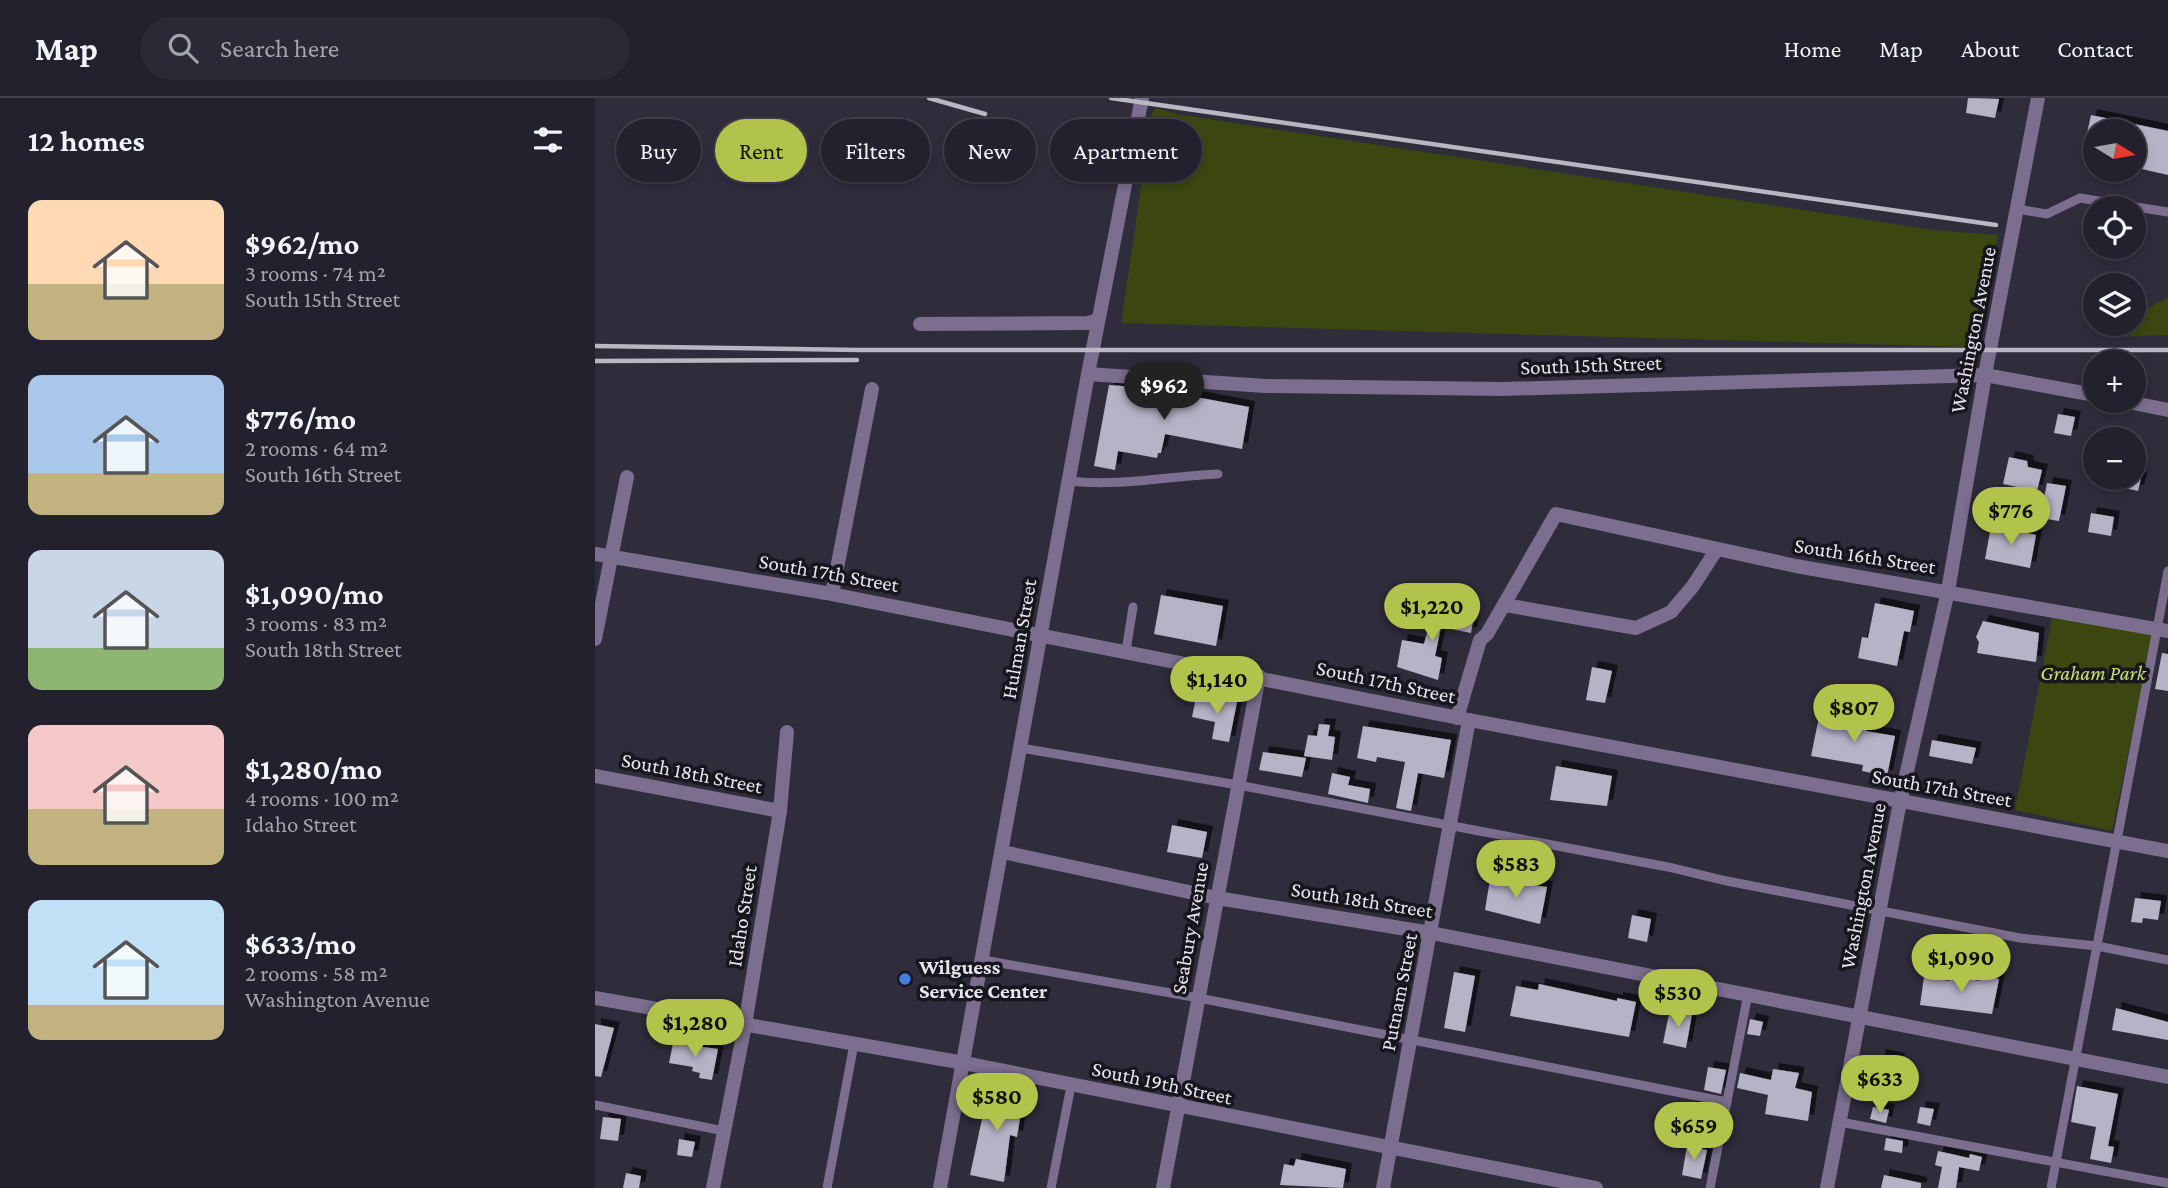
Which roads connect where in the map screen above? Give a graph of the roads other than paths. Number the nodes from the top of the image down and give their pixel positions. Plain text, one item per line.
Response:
1 (1142, 98) edge
2 (2038, 98) edge
3 (2017, 209) junction
4 (2168, 212) edge
5 (1098, 320) junction
6 (920, 324) dead end
7 (1088, 374) junction
8 (1985, 374) junction
9 (871, 389) dead end
10 (2083, 393) edge
11 (2146, 406) edge
12 (2168, 410) edge
13 (1218, 474) dead end
14 (627, 477) dead end
15 (1069, 481) junction
16 (1556, 514) joint
17 (1717, 549) junction
18 (595, 554) edge
19 (611, 557) junction
20 (2168, 571) edge
21 (1948, 591) junction
22 (832, 594) junction
23 (1505, 605) junction
24 (1133, 607) dead end
25 (2163, 630) edge
26 (1041, 635) junction
27 (595, 639) edge
28 (1126, 651) junction
29 (1259, 677) junction
30 (1463, 719) junction
31 (787, 732) dead end
32 (1021, 748) junction
33 (595, 776) edge
34 (1238, 785) junction
35 (1900, 802) junction
36 (780, 811) junction
37 (1450, 827) junction
38 (2117, 841) junction
39 (2168, 851) edge
40 (1003, 852) junction
41 (1217, 898) junction
42 (1880, 909) junction
43 (1431, 933) junction
44 (2097, 946) junction
45 (983, 960) junction
46 (2168, 960) edge
47 (1748, 994) junction
48 (595, 998) edge
49 (1199, 998) junction
50 (1859, 1016) junction
51 (745, 1025) junction
52 (1411, 1039) junction
53 (854, 1044) junction
54 (2076, 1057) junction
55 (964, 1063) junction
56 (2168, 1077) edge
57 (1071, 1086) junction
58 (1727, 1102) junction
59 (595, 1105) edge
60 (1179, 1108) junction
61 (1840, 1122) junction
62 (724, 1131) junction
63 (1390, 1150) junction
64 (2056, 1161) junction
65 (2168, 1183) edge
66 (713, 1188) edge
67 (827, 1188) edge
68 (940, 1188) edge
69 (1051, 1188) edge
70 (1163, 1188) edge
71 (1383, 1188) edge
72 (1595, 1188) edge
73 (1710, 1188) edge
74 (1827, 1188) edge
75 (2051, 1188) edge

1 - 5 street, Hulman Street
2 - 3 street, Washington Avenue
3 - 4 lane
3 - 8 street, Washington Avenue
5 - 6 street
5 - 7 street, Hulman Street
7 - 8 street, South 15th Street
7 - 15 street, Hulman Street
8 - 10 street, South 15th Street
8 - 21 street, Washington Avenue
9 - 22 street
11 - 12 street
13 - 15 lane
14 - 19 street
15 - 26 street, Hulman Street
16 - 17 street, South 16th Street
16 - 23 street, Putnam Street
17 - 21 street, South 16th Street
17 - 23 street
18 - 19 street, South 17th Street
19 - 22 street, South 17th Street
19 - 27 street
20 - 25 lane
21 - 25 street, South 16th Street
21 - 35 street, Washington Avenue
22 - 26 street, South 17th Street
23 - 30 street, Putnam Street
24 - 28 lane
25 - 38 lane
26 - 28 street, South 17th Street
26 - 32 street, Hulman Street
28 - 29 street, South 17th Street
29 - 30 street, South 17th Street
29 - 34 street, Seabury Avenue
30 - 35 street, South 17th Street
30 - 37 street, Putnam Street
31 - 36 street, Idaho Street
32 - 34 lane
32 - 40 street, Hulman Street
33 - 36 street, South 18th Street
34 - 37 lane
34 - 41 street, Seabury Avenue
35 - 38 street, South 17th Street
35 - 42 street, Washington Avenue
36 - 51 street, Idaho Street
37 - 42 lane
37 - 43 street, Putnam Street
38 - 39 street, South 17th Street
38 - 44 lane
40 - 41 street, South 18th Street
40 - 45 street, Hulman Street
41 - 43 street, South 18th Street
41 - 49 street, Seabury Avenue
42 - 44 lane
42 - 50 street, Washington Avenue
43 - 47 street, South 18th Street
43 - 52 street, Putnam Street
44 - 46 lane
44 - 54 lane
45 - 49 lane
45 - 55 street, Hulman Street
47 - 50 street, South 18th Street
47 - 58 lane
48 - 51 street, South 19th Street
49 - 52 lane
49 - 60 street, Seabury Avenue
50 - 54 street, South 18th Street
50 - 61 street, Washington Avenue
51 - 53 street, South 19th Street
51 - 62 street, Idaho Street
52 - 58 lane
52 - 63 street, Putnam Street
53 - 55 street, South 19th Street
53 - 67 lane
54 - 56 street, South 18th Street
54 - 64 lane
55 - 57 street, South 19th Street
55 - 68 street, Hulman Street
57 - 60 street, South 19th Street
57 - 69 lane
58 - 73 lane
59 - 62 lane
60 - 63 street, South 19th Street
60 - 70 street, Seabury Avenue
61 - 64 lane
61 - 74 street, Washington Avenue
62 - 66 street, Idaho Street
63 - 71 street, Putnam Street
63 - 72 street, South 19th Street
64 - 65 lane
64 - 75 lane

